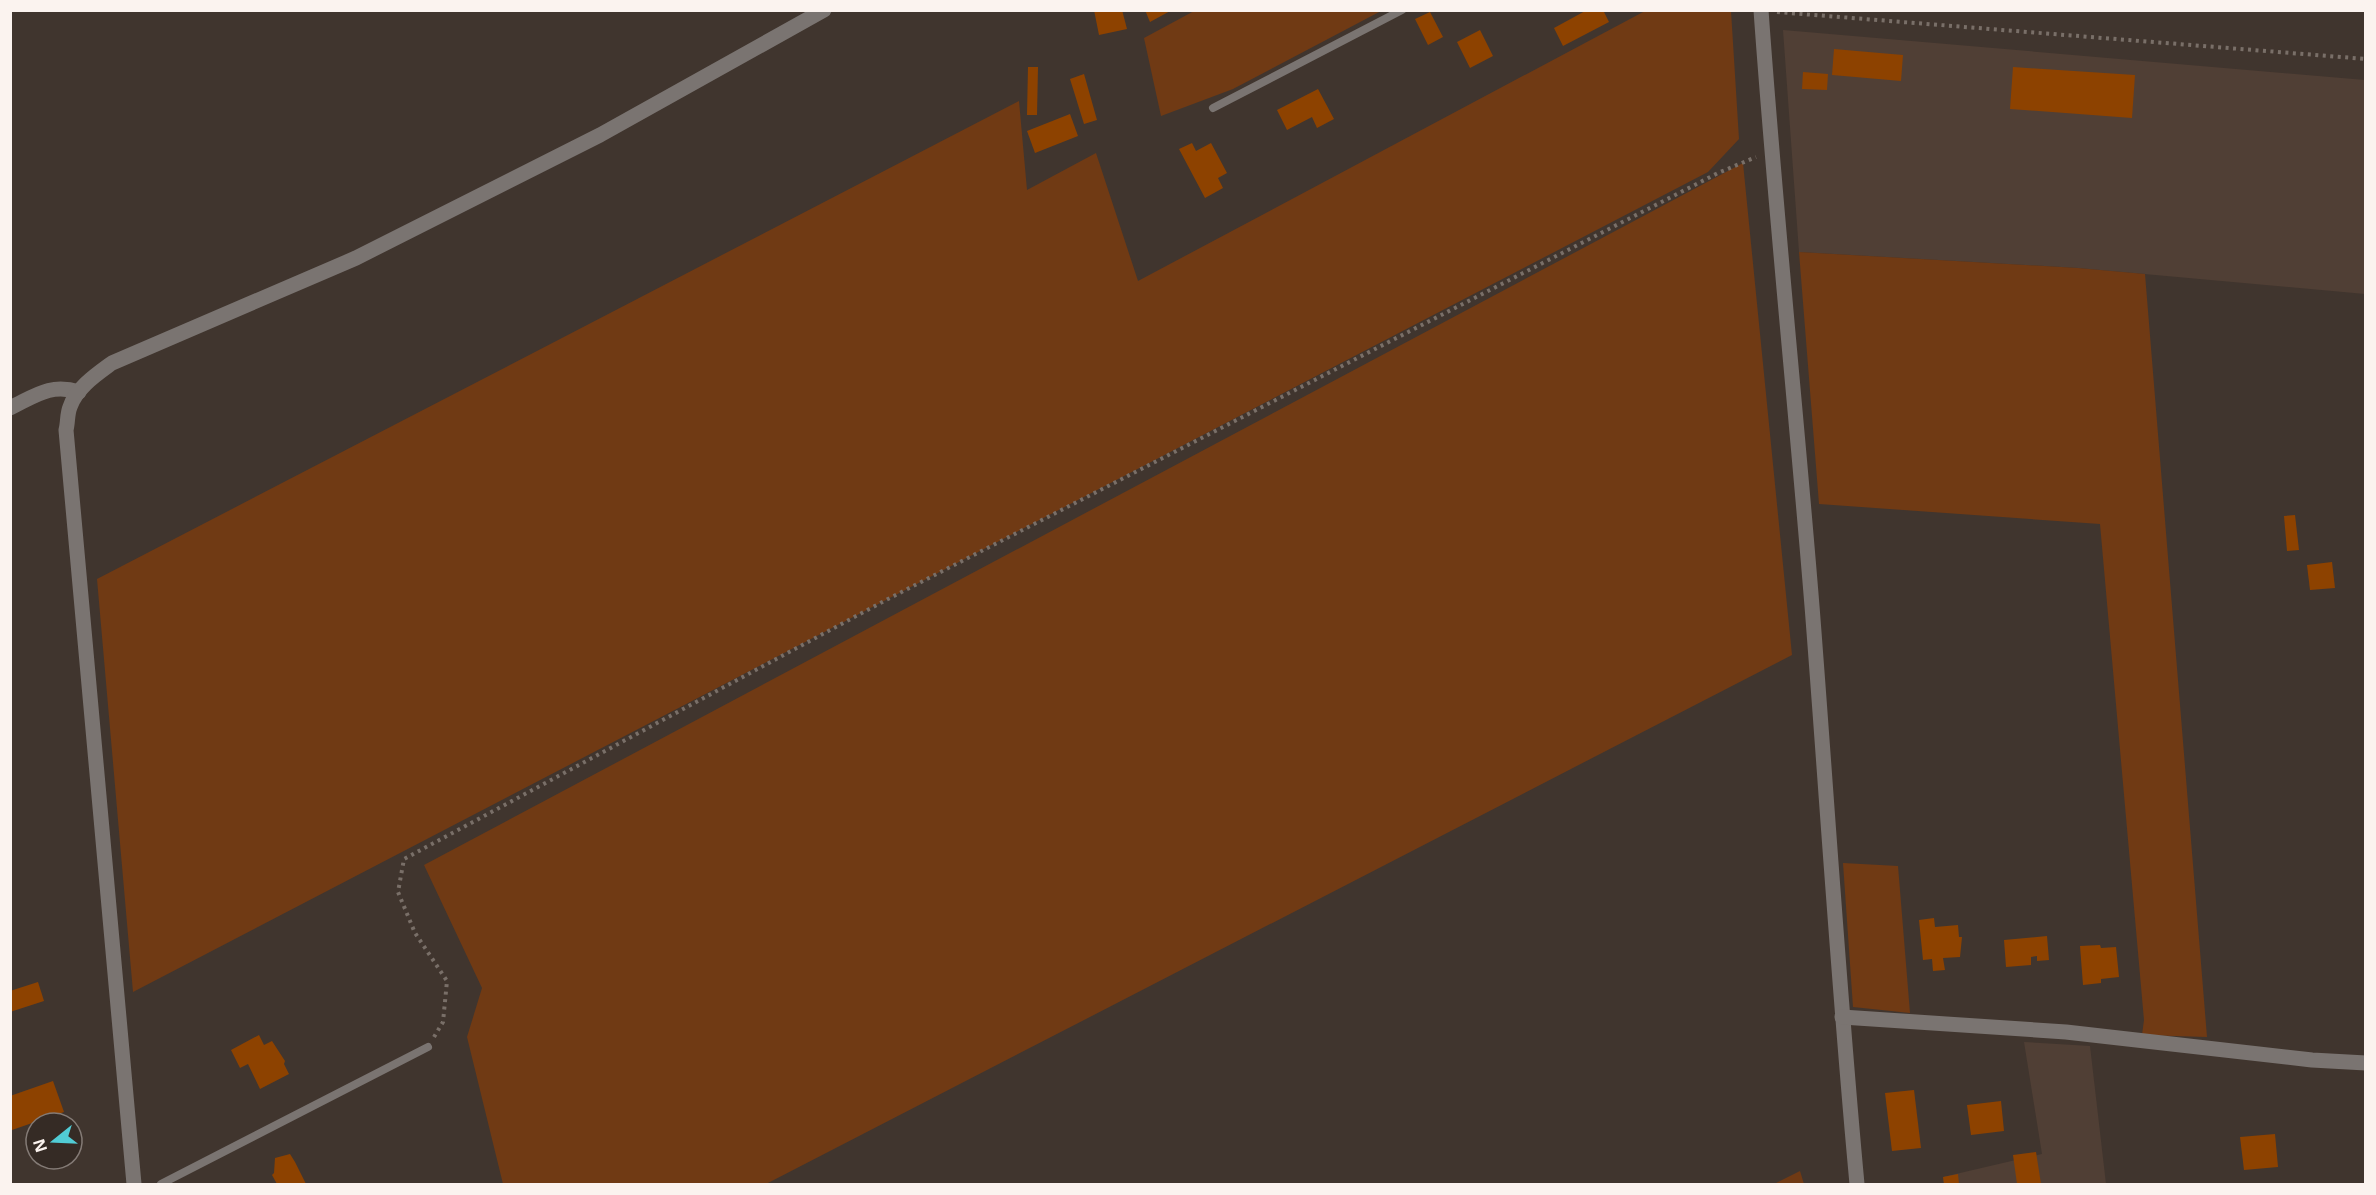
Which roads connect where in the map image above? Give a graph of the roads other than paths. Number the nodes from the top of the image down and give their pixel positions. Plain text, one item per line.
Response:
1 (824, 10) edge
2 (1401, 10) edge
3 (1767, 11) edge
4 (1214, 108) dead end
5 (79, 392) junction
6 (10, 408) edge
7 (1842, 1017) junction
8 (428, 1047) road end
9 (2366, 1062) edge
10 (134, 1185) edge
11 (161, 1185) edge
12 (1857, 1185) edge

1 - 5 street
2 - 4 lane
3 - 7 street
5 - 6 street
5 - 10 street
7 - 9 street
7 - 12 street
8 - 11 lane

